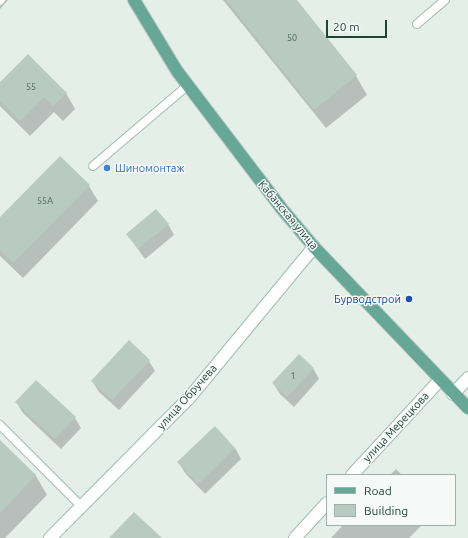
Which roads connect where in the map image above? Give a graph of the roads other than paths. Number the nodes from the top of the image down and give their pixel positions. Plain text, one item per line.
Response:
1 (134, 0) edge
2 (445, 0) edge
3 (417, 24) dead end
4 (187, 86) junction
5 (93, 166) dead end
6 (314, 247) junction
7 (468, 378) edge
8 (440, 380) junction
9 (453, 394) junction
10 (468, 408) edge
11 (0, 425) edge
12 (353, 474) edge
13 (326, 504) edge
14 (81, 506) junction
15 (50, 538) edge
16 (294, 538) edge

1 - 4 main road, Кабанская улица
2 - 3 lane
4 - 5 lane
4 - 6 main road, Кабанская улица
6 - 8 main road, Кабанская улица
6 - 14 street, улица Обручева
7 - 9 street
8 - 9 main road, Кабанская улица
8 - 12 street, улица Мерецкова
9 - 10 main road, Кабанская улица
11 - 14 lane
13 - 16 street
14 - 15 street, улица Обручева

